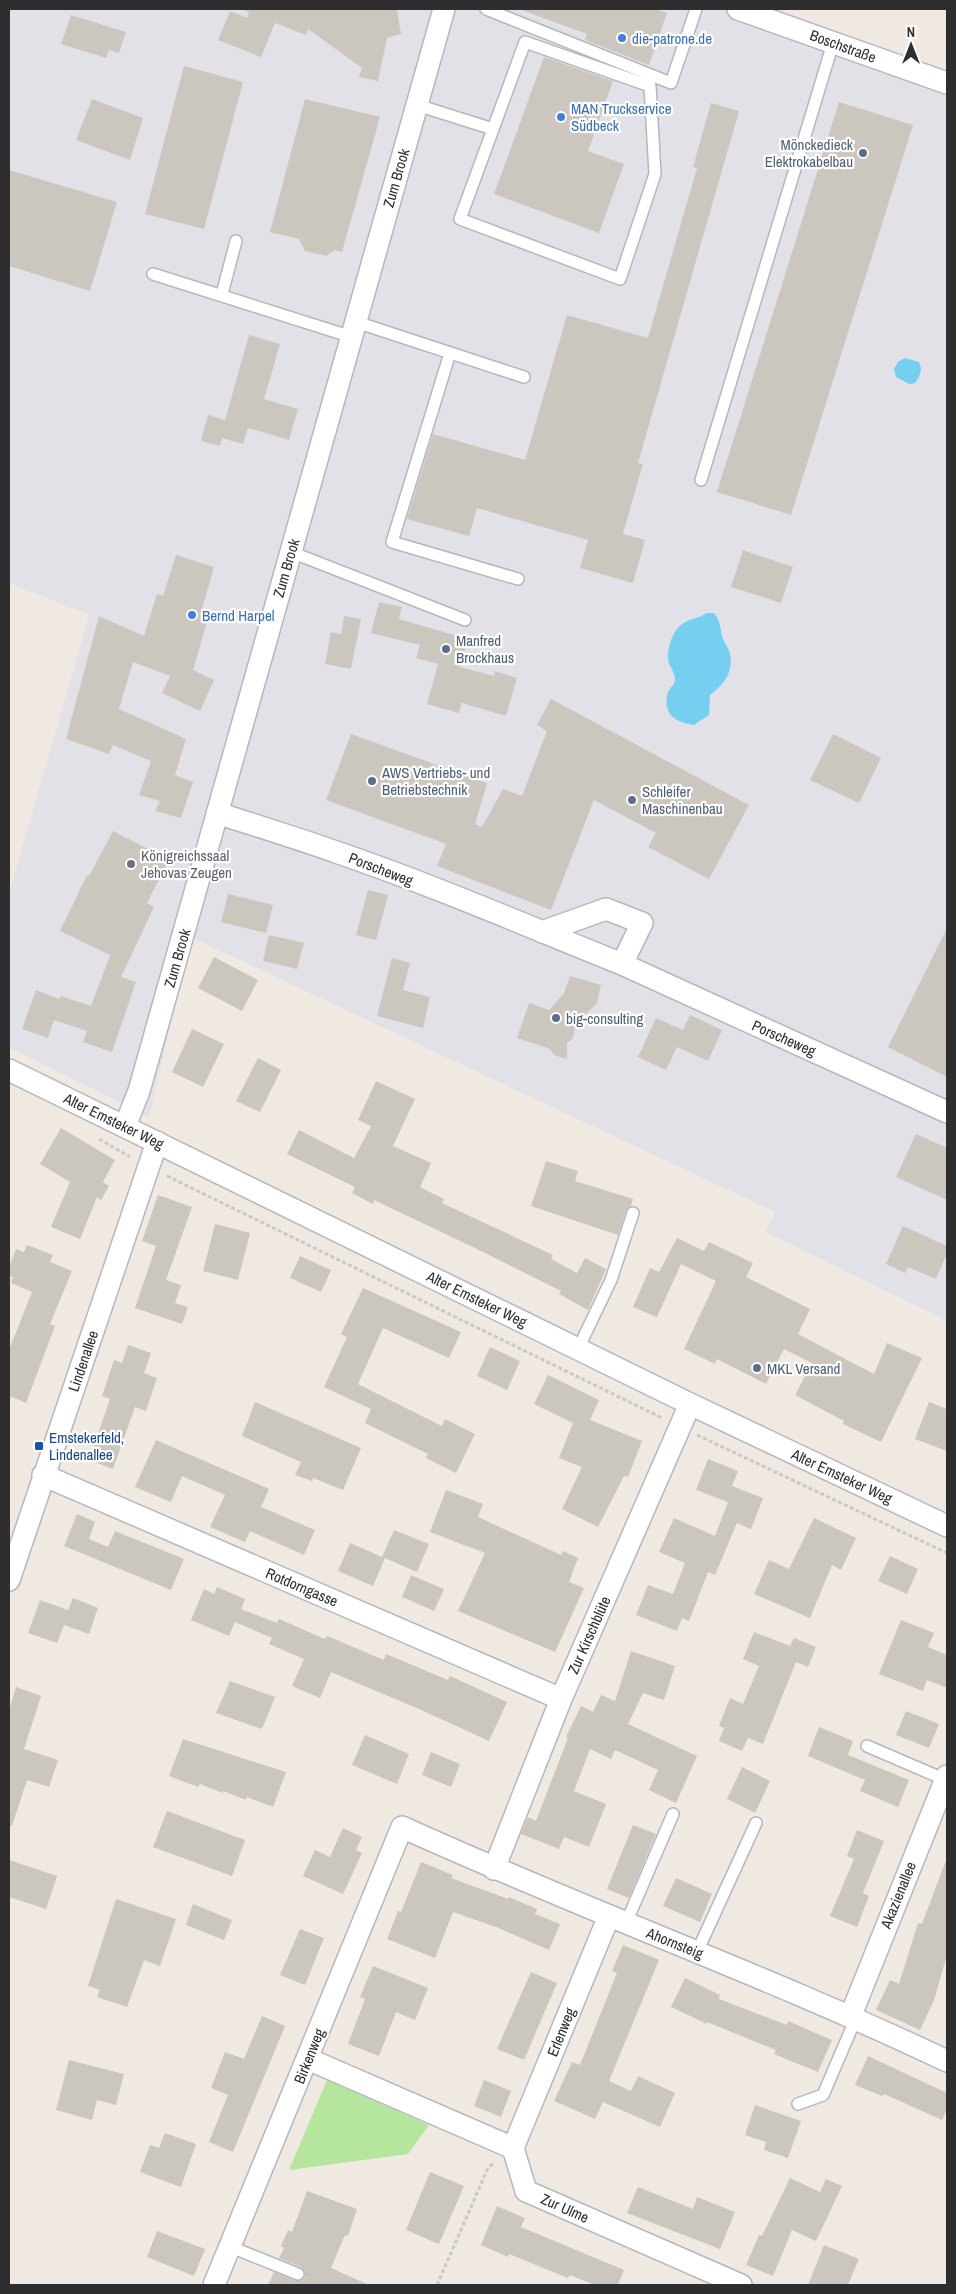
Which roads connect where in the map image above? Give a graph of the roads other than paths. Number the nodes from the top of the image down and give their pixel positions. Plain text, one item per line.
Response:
1 (444, 9) edge
2 (486, 9) edge
3 (696, 9) edge
4 (739, 9) edge
5 (833, 43) junction
6 (947, 83) edge
7 (417, 105) junction
8 (493, 129) junction
9 (236, 241) dead end
10 (154, 274) dead end
11 (222, 294) junction
12 (354, 330) junction
13 (450, 353) junction
14 (524, 377) dead end
15 (701, 480) dead end
16 (291, 552) junction
17 (518, 579) dead end
18 (465, 620) dead end
19 (217, 813) junction
20 (542, 932) junction
21 (622, 964) junction
22 (9, 1070) edge
23 (947, 1112) edge
24 (125, 1126) junction
25 (158, 1142) junction
26 (633, 1213) dead end
27 (578, 1349) junction
28 (690, 1404) junction
29 (43, 1475) junction
30 (947, 1526) edge
31 (11, 1566) edge
32 (561, 1699) junction
33 (867, 1746) dead end
34 (946, 1778) edge
35 (673, 1814) dead end
36 (756, 1823) dead end
37 (402, 1826) joint
38 (494, 1869) junction
39 (617, 1919) junction
40 (697, 1952) junction
41 (853, 2017) junction
42 (308, 2059) junction
43 (947, 2061) edge
44 (798, 2104) dead end
45 (513, 2148) junction
46 (231, 2247) junction
47 (298, 2274) dead end
48 (214, 2285) edge
49 (741, 2285) edge

1 - 7 street, Zum Brook
2 - 3 lane
4 - 5 street, Boschstraße
5 - 6 street, Boschstraße
5 - 15 lane
7 - 8 lane
7 - 12 street, Zum Brook
8 - 8 lane
9 - 11 lane
10 - 11 lane
11 - 12 lane
12 - 13 lane
12 - 16 street, Zum Brook
13 - 14 lane
13 - 17 lane
16 - 18 lane
16 - 19 street, Zum Brook
19 - 20 street, Porscheweg
19 - 24 street, Zum Brook
20 - 21 street, Porscheweg
20 - 21 street
21 - 23 street, Porscheweg
22 - 24 street, Alter Emsteker Weg
24 - 25 street, Alter Emsteker Weg
25 - 27 street, Alter Emsteker Weg
25 - 29 street, Lindenallee
26 - 27 lane
27 - 28 street, Alter Emsteker Weg
28 - 30 street, Alter Emsteker Weg
28 - 32 street, Zur Kirschblüte
29 - 31 street, Lindenallee
29 - 32 street, Rotdorngasse
32 - 38 street, Zur Kirschblüte
33 - 34 lane
34 - 41 street, Akazienallee
35 - 39 lane
36 - 40 lane
37 - 38 street, Ahornsteig
37 - 42 street, Birkenweg
38 - 39 street, Ahornsteig
39 - 40 street, Ahornsteig
39 - 45 street, Erlenweg
40 - 41 street, Ahornsteig
41 - 43 street, Ahornsteig
41 - 44 lane
42 - 45 street
42 - 46 street, Birkenweg
45 - 49 street, Zur Ulme
46 - 47 lane
46 - 48 street, Birkenweg

